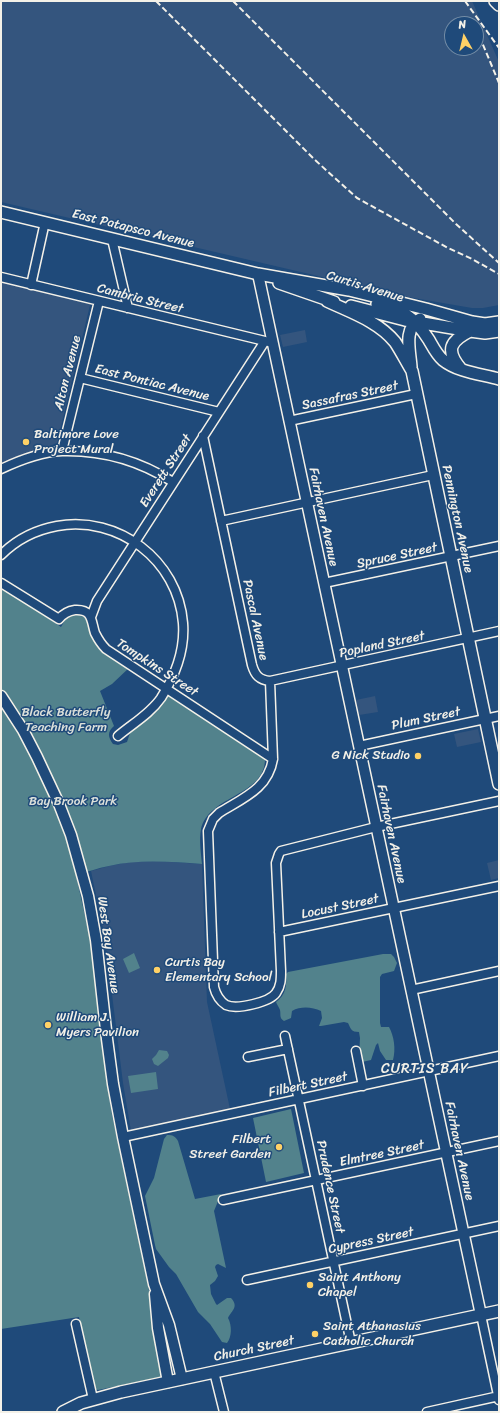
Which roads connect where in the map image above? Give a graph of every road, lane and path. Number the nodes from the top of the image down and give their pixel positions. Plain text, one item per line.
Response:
1 (495, 1) edge
2 (499, 5) edge
3 (1, 212) edge
4 (45, 222) junction
5 (112, 239) junction
6 (258, 274) junction
7 (1, 277) edge
8 (294, 280) junction
9 (31, 285) junction
10 (327, 300) junction
11 (99, 301) junction
12 (128, 308) junction
13 (416, 321) junction
14 (499, 322) edge
15 (471, 326) junction
16 (499, 331) edge
17 (269, 342) junction
18 (461, 369) junction
19 (412, 371) junction
20 (80, 378) junction
21 (499, 379) edge
22 (416, 394) junction
23 (219, 412) junction
24 (289, 421) junction
25 (203, 436) junction
26 (62, 451) junction
27 (1, 469) edge
28 (433, 475) junction
29 (173, 482) junction
30 (307, 502) junction
31 (221, 521) junction
32 (134, 542) junction
33 (499, 546) edge
34 (1, 555) edge
35 (450, 557) junction
36 (1, 583) edge
37 (324, 583) junction
38 (91, 617) junction
39 (499, 631) edge
40 (467, 638) junction
41 (342, 665) junction
42 (270, 681) junction
43 (166, 688) junction
44 (1, 696) edge
45 (499, 716) edge
46 (485, 719) junction
47 (118, 736) dead end
48 (359, 746) junction
49 (274, 759) junction
50 (499, 784) edge
51 (499, 801) edge
52 (376, 827) junction
53 (499, 886) edge
54 (394, 908) junction
55 (279, 932) junction
56 (499, 971) edge
57 (411, 990) junction
58 (285, 1036) dead end
59 (288, 1049) junction
60 (356, 1051) dead end
61 (499, 1056) edge
62 (248, 1057) dead end
63 (429, 1072) junction
64 (363, 1086) junction
65 (299, 1100) junction
66 (123, 1137) junction
67 (499, 1141) edge
68 (446, 1153) junction
69 (316, 1180) junction
70 (223, 1200) dead end
71 (499, 1226) edge
72 (464, 1234) junction
73 (333, 1262) junction
74 (247, 1280) dead end
75 (154, 1284) junction
76 (499, 1311) edge
77 (481, 1315) junction
78 (76, 1324) dead end
79 (351, 1343) junction
80 (214, 1372) junction
81 (182, 1379) junction
82 (168, 1382) junction
83 (499, 1398) edge
84 (93, 1399) junction
85 (63, 1412) edge
86 (224, 1412) edge
87 (427, 1412) edge

1 - 2 main road
3 - 4 main road, East Patapsco Avenue
4 - 5 main road, East Patapsco Avenue
4 - 9 street
5 - 6 main road, East Patapsco Avenue
5 - 12 street
6 - 8 main road, East Patapsco Avenue
6 - 10 main road, East Patapsco Avenue
6 - 17 street, Fairhaven Avenue
7 - 9 street, Cambria Street
8 - 13 main road, Curtis Avenue
8 - 15 main road, East Patapsco Avenue
9 - 11 street, Cambria Street
10 - 13 main road, East Patapsco Avenue
10 - 19 main road, Pennington Avenue
11 - 12 street, Cambria Street
11 - 20 street, Alton Avenue
12 - 17 street, Cambria Street
13 - 15 main road, East Patapsco Avenue
13 - 18 main road, Curtis Avenue
13 - 19 main road
14 - 15 main road, East Patapsco Avenue
15 - 16 main road, East Patapsco Avenue
15 - 18 main road
17 - 23 street, Everett Street
17 - 24 street, Fairhaven Avenue
18 - 21 main road, Curtis Avenue
19 - 22 main road, Pennington Avenue
20 - 23 street, East Pontiac Avenue
20 - 26 street, Alton Avenue
22 - 24 street, Sassafras Street
22 - 28 main road, Pennington Avenue
23 - 25 street, Everett Street
24 - 30 street, Fairhaven Avenue
25 - 29 street, Everett Street
25 - 31 street, Pascal Avenue
26 - 27 street
26 - 29 street
28 - 30 street
28 - 35 main road, Pennington Avenue
29 - 32 street, Everett Street
30 - 31 street
30 - 37 street, Fairhaven Avenue
31 - 42 street, Pascal Avenue
32 - 34 street
32 - 38 street, Everett Street
32 - 43 street
33 - 35 street, Spruce Street
35 - 37 street, Spruce Street
35 - 40 main road, Pennington Avenue
36 - 38 street
37 - 41 street, Fairhaven Avenue
38 - 43 street, Tompkins Street
39 - 40 street, Popland Street
40 - 41 street, Popland Street
40 - 46 main road, Pennington Avenue
41 - 42 street, Popland Street
41 - 48 street, Fairhaven Avenue
42 - 49 street
43 - 47 street
43 - 49 street, Tompkins Street
44 - 66 street, West Bay Avenue
45 - 46 street, Plum Street
46 - 48 street, Plum Street
46 - 50 main road, Pennington Avenue
48 - 52 street, Fairhaven Avenue
49 - 55 street
51 - 52 street
52 - 54 street, Fairhaven Avenue
52 - 55 street
53 - 54 street, Locust Street
54 - 55 street, Locust Street
54 - 57 street, Fairhaven Avenue
56 - 57 street
57 - 63 street, Fairhaven Avenue
58 - 59 street, Prudence Street
59 - 62 street
59 - 65 street, Prudence Street
60 - 64 street
61 - 63 street, Filbert Street
63 - 64 street, Filbert Street
63 - 68 street, Fairhaven Avenue
64 - 65 street, Filbert Street
65 - 66 street, Filbert Street
65 - 69 street, Prudence Street
66 - 75 street, West Bay Avenue
67 - 68 street, Elmtree Street
68 - 69 street, Elmtree Street
68 - 72 street, Fairhaven Avenue
69 - 70 street, Elmtree Street
69 - 73 street, Prudence Street
71 - 72 street, Cypress Street
72 - 73 street, Cypress Street
72 - 77 street, Fairhaven Avenue
73 - 74 street, Cypress Street
73 - 79 street, Prudence Street
75 - 81 street, West Bay Avenue
75 - 82 street, West Bay Avenue
76 - 77 main road, Church Street
77 - 79 main road, Church Street
77 - 83 street, Fairhaven Avenue
78 - 84 street
79 - 80 main road, Church Street
80 - 81 main road, Church Street
80 - 86 street
81 - 82 main road, Church Street
82 - 84 main road, Church Street
83 - 87 street
84 - 85 main road, Church Street

